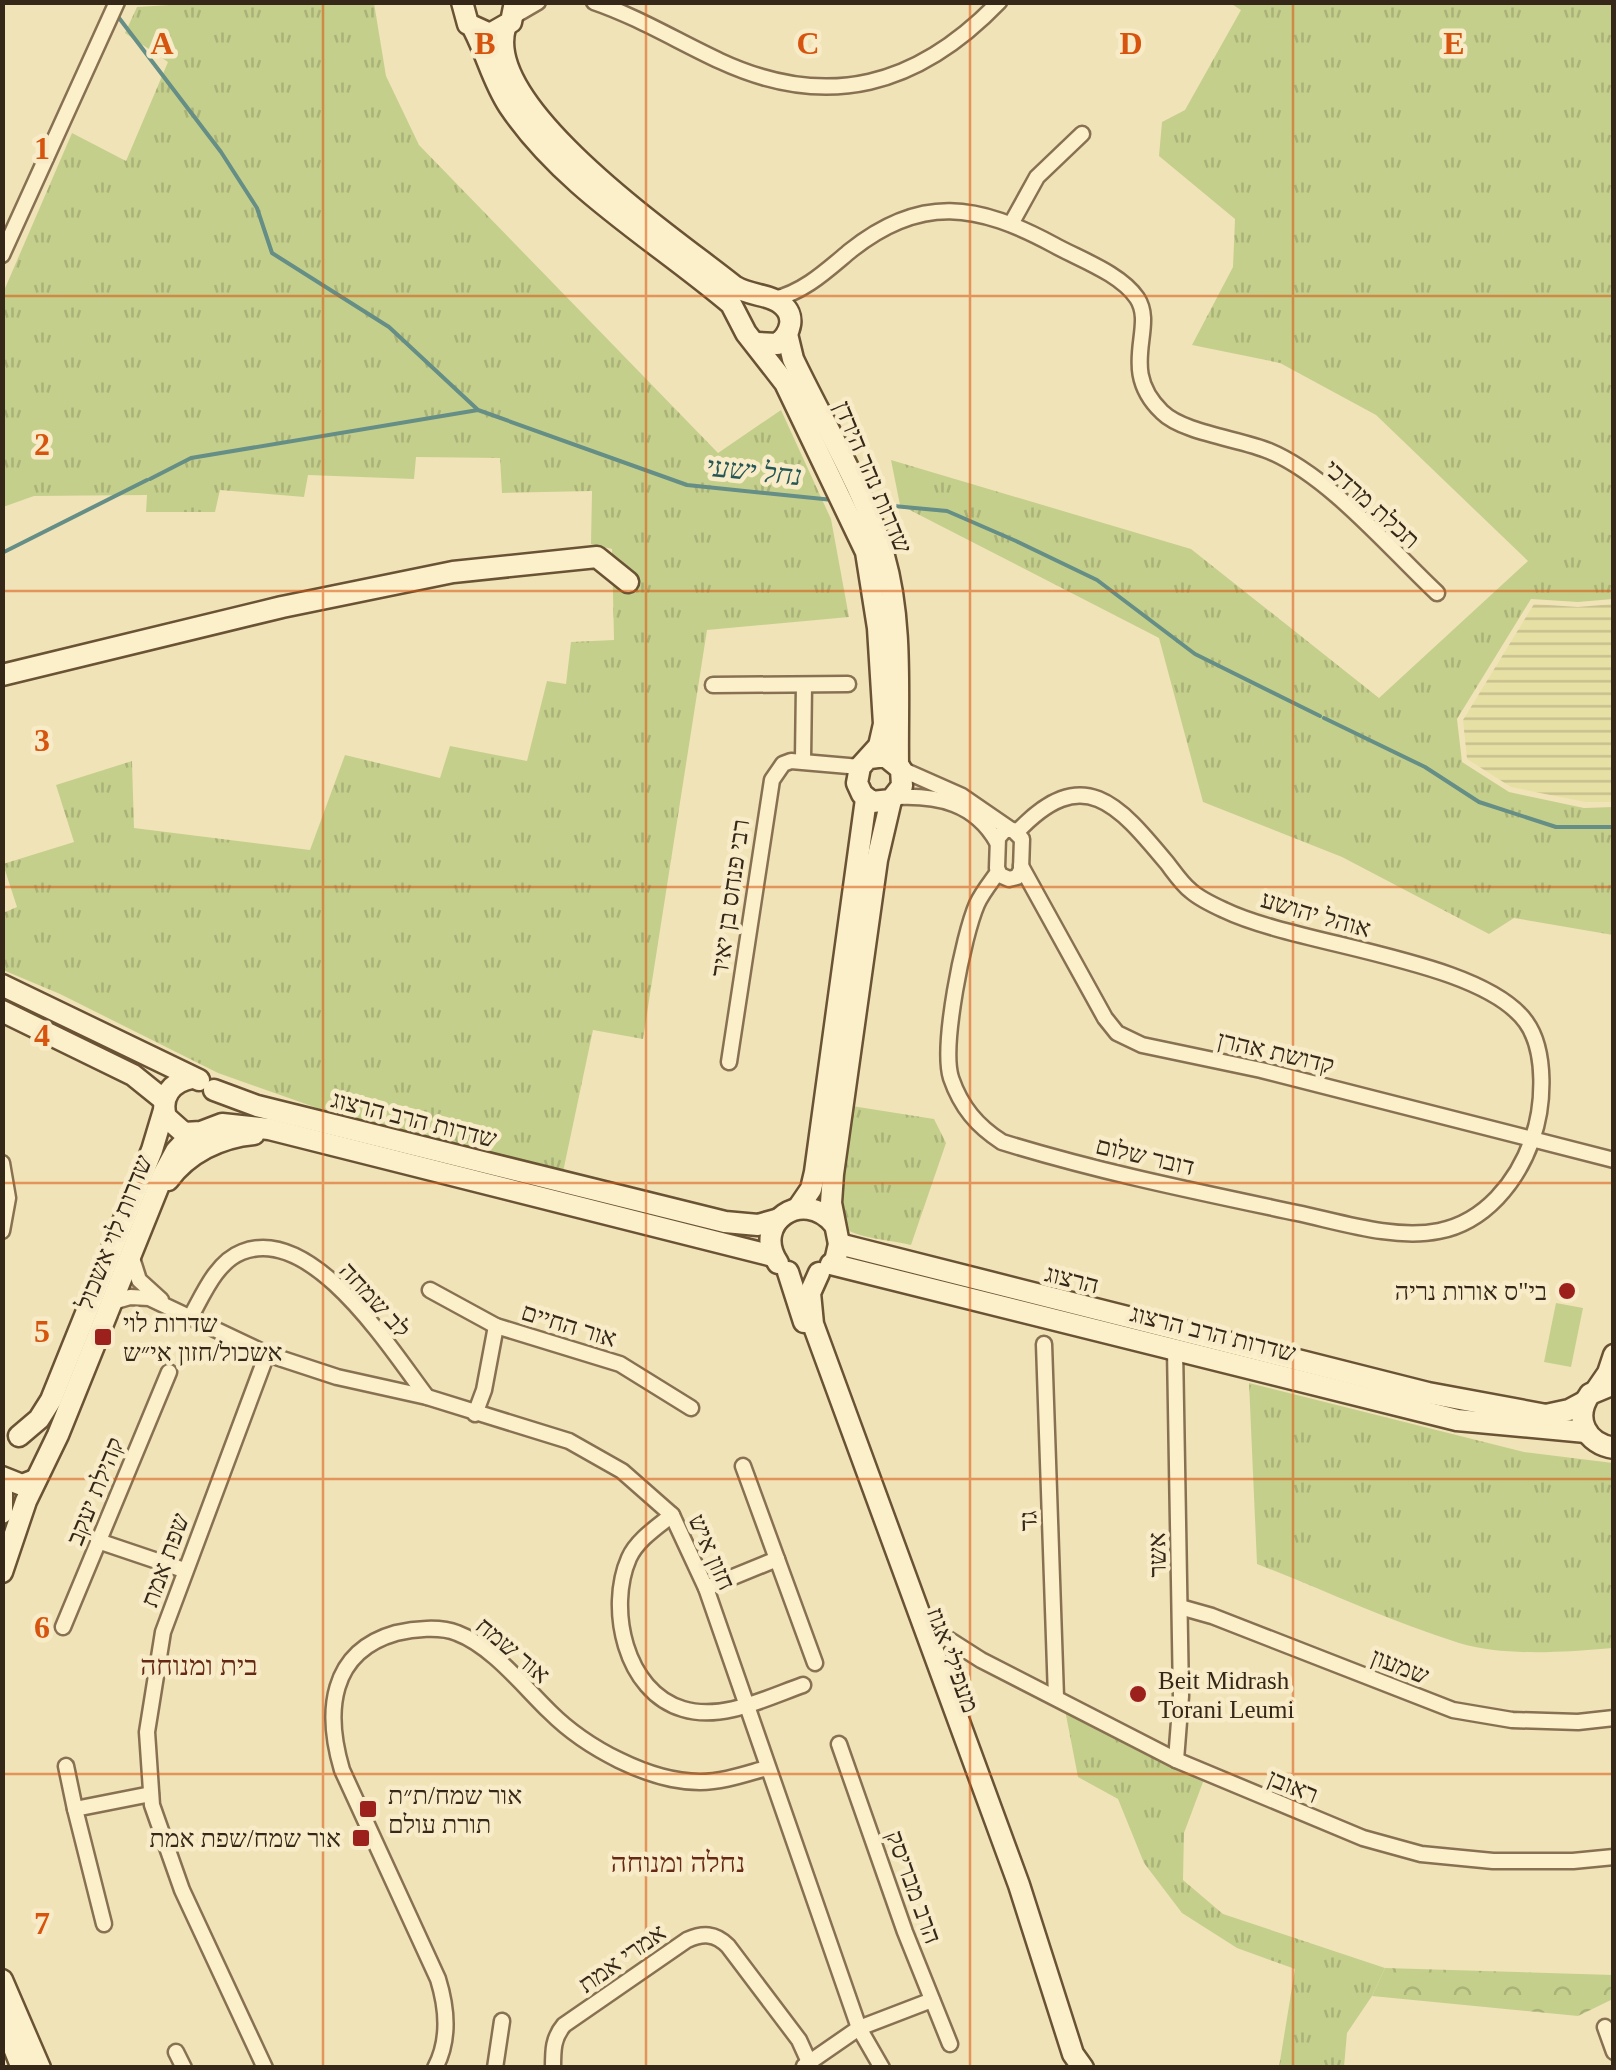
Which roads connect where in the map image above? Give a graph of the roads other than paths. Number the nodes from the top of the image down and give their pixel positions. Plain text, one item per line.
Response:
1 (117, 2) edge
2 (462, 2) edge
3 (538, 2) edge
4 (999, 2) edge
5 (595, 3) edge
6 (512, 15) edge
7 (474, 30) junction
8 (1082, 134) dead end
9 (1011, 224) junction
10 (2, 255) edge
11 (824, 273) junction
12 (769, 299) junction
13 (789, 326) junction
14 (750, 334) junction
15 (875, 554) junction
16 (628, 582) dead end
17 (1437, 593) dead end
18 (2, 675) edge
19 (804, 684) junction
20 (848, 684) dead end
21 (712, 685) dead end
22 (803, 759) junction
23 (899, 766) junction
24 (863, 777) junction
25 (894, 798) junction
26 (1013, 831) junction
27 (997, 842) junction
28 (1021, 866) junction
29 (998, 872) junction
30 (2, 985) edge
31 (2, 1011) edge
32 (729, 1062) dead end
33 (192, 1078) junction
34 (214, 1090) junction
35 (164, 1105) junction
36 (200, 1131) junction
37 (284, 1132) junction
38 (1532, 1139) junction
39 (1614, 1160) edge
40 (2, 1164) edge
41 (152, 1202) junction
42 (798, 1208) junction
43 (779, 1219) junction
44 (2, 1231) edge
45 (837, 1234) junction
46 (132, 1253) junction
47 (773, 1256) junction
48 (825, 1268) junction
49 (788, 1272) junction
50 (430, 1290) dead end
51 (112, 1302) junction
52 (169, 1307) junction
53 (190, 1318) junction
54 (496, 1326) junction
55 (1044, 1344) dead end
56 (1176, 1349) junction
57 (267, 1354) junction
58 (1614, 1355) edge
59 (168, 1372) dead end
60 (1598, 1392) edge
61 (427, 1397) junction
62 (691, 1408) dead end
63 (475, 1414) junction
64 (1586, 1432) junction
65 (8, 1439) edge
66 (1614, 1448) edge
67 (743, 1466) dead end
68 (40, 1473) junction
69 (2, 1478) edge
70 (2, 1492) edge
71 (2, 1513) edge
72 (672, 1515) junction
73 (98, 1541) junction
74 (777, 1560) junction
75 (184, 1570) junction
76 (2, 1572) edge
77 (706, 1588) junction
78 (1180, 1607) junction
79 (921, 1621) junction
80 (63, 1627) dead end
81 (981, 1660) junction
82 (815, 1663) dead end
83 (802, 1685) dead end
84 (947, 1691) junction
85 (1056, 1696) junction
86 (748, 1704) junction
87 (1614, 1718) edge
88 (839, 1744) dead end
89 (1176, 1760) junction
90 (66, 1766) dead end
91 (767, 1768) junction
92 (151, 1794) junction
93 (75, 1809) junction
94 (1614, 1857) edge
95 (104, 1924) dead end
96 (2, 1980) edge
97 (932, 2000) junction
98 (2, 2018) edge
99 (502, 2021) dead end
100 (1605, 2027) dead end
101 (859, 2028) junction
102 (950, 2044) dead end
103 (176, 2052) dead end
104 (1614, 2052) edge
105 (806, 2065) edge
106 (1071, 2066) edge
107 (22, 2068) edge
108 (40, 2068) edge
109 (184, 2068) edge
110 (265, 2068) edge
111 (435, 2068) edge
112 (496, 2068) edge
113 (553, 2068) edge
114 (882, 2068) edge

1 - 10 street
2 - 7 main road, שדרות נהר הירדן
3 - 6 street
4 - 5 street
6 - 7 main road
6 - 12 main road
7 - 14 main road, שדרות נהר הירדן
8 - 9 street
9 - 11 street
9 - 17 street, תכלת מרדכי
11 - 12 street
11 - 13 street
12 - 13 main road
12 - 14 main road
13 - 14 main road
13 - 15 main road, שדרות נהר הירדן
14 - 15 main road, שדרות נהר הירדן
15 - 23 main road, שדרות נהר הירדן
15 - 24 main road, שדרות נהר הירדן
16 - 18 main road
19 - 20 street
19 - 21 street
19 - 22 street
22 - 24 street
22 - 32 street, רבי פנחס בן יאיר
23 - 24 main road
23 - 25 main road
23 - 26 street
24 - 25 main road
24 - 42 main road, שדרות נהר הירדן
25 - 27 street
25 - 45 main road
26 - 27 street, אוהל יהושע
26 - 28 street
26 - 38 street, אוהל יהושע
27 - 29 street
28 - 29 street
28 - 38 street, קדושת אהרן
29 - 38 street, דובר שלום
30 - 33 main road
31 - 35 main road
33 - 34 main road
33 - 35 main road
34 - 36 main road
34 - 43 main road, שדרות הרב הרצוג
35 - 36 main road
35 - 65 main road, שדרות לוי אשכול
36 - 37 main road, שדרות הרב הרצוג
36 - 41 main road, שדרות לוי אשכול
37 - 41 main road
37 - 47 main road, שדרות הרב הרצוג
38 - 39 street, קדושת אהרן
40 - 44 street
41 - 46 main road, שדרות לוי אשכול
42 - 43 main road
42 - 45 main road
43 - 47 main road
45 - 48 main road
45 - 60 main road, הרצוג
46 - 51 main road, שדרות לוי אשכול
46 - 52 street, חזון איש
47 - 49 main road
48 - 49 main road
48 - 56 main road, שדרות הרב הרצוג
48 - 79 main road, מעפילי אגוז
49 - 106 main road, מעפילי אגוז
50 - 54 street, אור החיים
51 - 52 street, חזון איש
51 - 68 main road, שדרות לוי אשכול
52 - 53 street, חזון איש
53 - 57 street, חזון איש
53 - 61 street, לב שמחה
54 - 62 street, אור החיים
54 - 63 street
55 - 85 street, גד
56 - 64 main road, שדרות הרב הרצוג
56 - 78 street, אשר
57 - 61 street, חזון איש
57 - 75 street, שפת אמת
58 - 60 main road
59 - 73 street, קהילת יעקב
60 - 64 main road
61 - 63 street, חזון איש
63 - 72 street, חזון איש
64 - 66 main road
65 - 68 main road
67 - 74 street
68 - 69 main road
68 - 76 main road, שדרות לוי אשכול
70 - 71 main road
72 - 77 street, חזון איש
72 - 86 street
73 - 75 street
73 - 80 street, קהילת יעקב
74 - 77 street
74 - 82 street
75 - 92 street, שפת אמת
77 - 86 street, חזון איש
78 - 87 street, שמעון
78 - 89 street, אשר
79 - 81 street, ראובן
79 - 84 main road, מעפילי אגוז
81 - 84 street
81 - 85 street, ראובן
83 - 86 street
84 - 106 main road, מעפילי אגוז
85 - 89 street, ראובן
86 - 91 street, חזון איש
88 - 97 street, הרב מבריסק
89 - 94 street, ראובן
90 - 93 street
91 - 101 street, חזון איש
91 - 111 street, אור שמח
92 - 93 street
92 - 110 street, שפת אמת
93 - 95 street
96 - 108 main road
97 - 101 street
97 - 102 street, הרב מבריסק
98 - 107 main road
99 - 112 street
100 - 104 street
101 - 105 street
101 - 114 street, חזון איש
103 - 109 street
105 - 113 street, אמרי אמת

